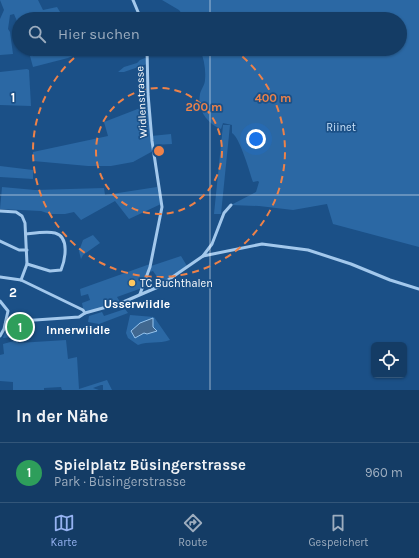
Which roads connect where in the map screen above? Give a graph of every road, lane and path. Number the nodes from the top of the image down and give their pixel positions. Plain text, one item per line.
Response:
1 (133, 0) edge
2 (138, 12) edge
3 (146, 56) edge
4 (231, 205) dead end
5 (0, 211) edge
6 (26, 234) junction
7 (0, 241) edge
8 (27, 250) junction
9 (203, 256) junction
10 (27, 264) junction
11 (0, 277) edge
12 (21, 280) junction
13 (419, 289) edge
14 (140, 294) junction
15 (0, 301) edge
16 (85, 313) junction
17 (0, 323) edge
18 (6, 323) junction
19 (0, 336) edge

1 - 2 street
3 - 14 street, Widlenstrasse
4 - 9 street
5 - 6 street
6 - 8 street
6 - 10 street
7 - 8 street
8 - 10 street
9 - 13 street
9 - 14 street
10 - 12 street
11 - 12 street
12 - 16 street
14 - 16 street
15 - 18 street
16 - 18 street
17 - 18 street
18 - 19 street

